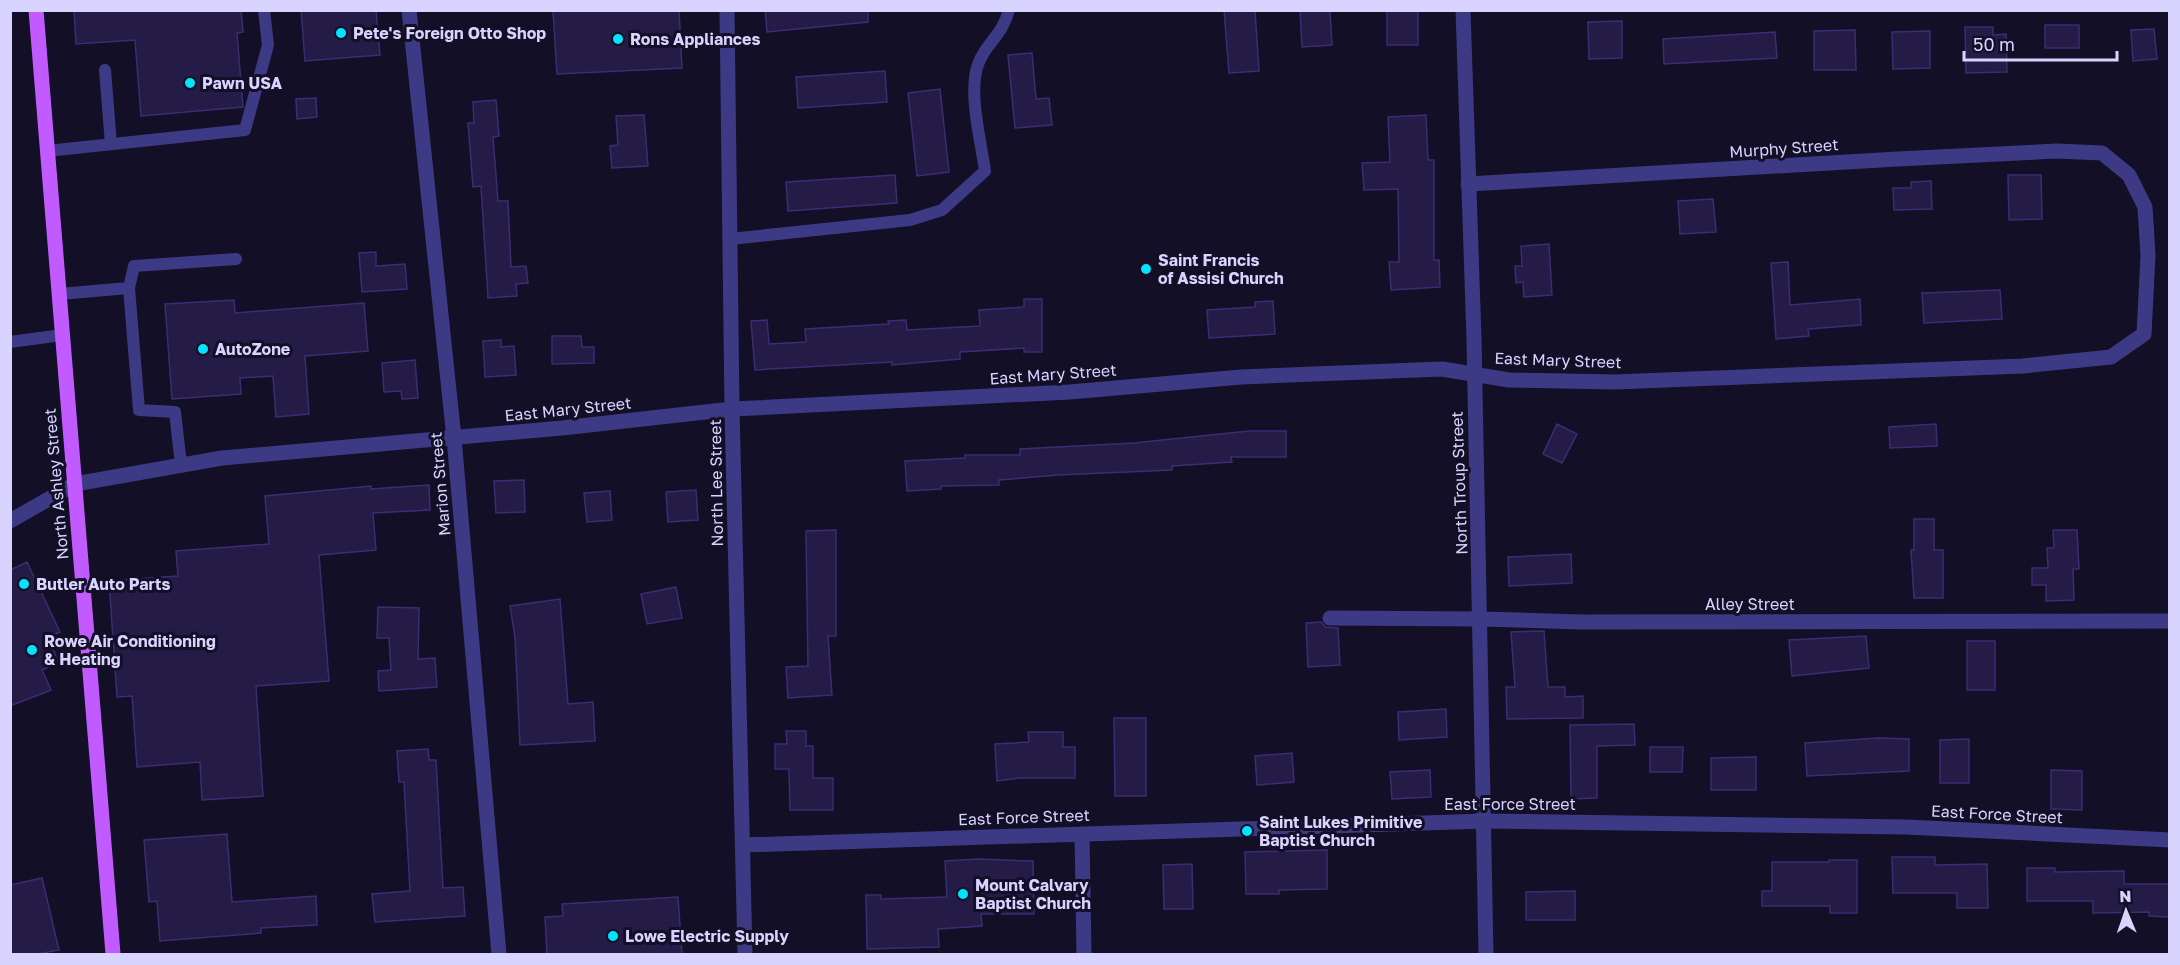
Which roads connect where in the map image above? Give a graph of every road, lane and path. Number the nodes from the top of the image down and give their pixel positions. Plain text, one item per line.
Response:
1 (36, 10) edge
2 (264, 10) edge
3 (409, 10) edge
4 (727, 10) edge
5 (1009, 10) edge
6 (1463, 10) edge
7 (105, 70) dead end
8 (111, 144) junction
9 (47, 151) junction
10 (1468, 184) junction
11 (730, 239) junction
12 (236, 259) dead end
13 (129, 288) junction
14 (59, 294) junction
15 (62, 335) junction
16 (10, 342) edge
17 (2112, 357) joint
18 (1473, 373) junction
19 (732, 409) junction
20 (454, 438) junction
21 (181, 465) junction
22 (75, 484) junction
23 (10, 521) edge
24 (1330, 618) dead end
25 (1480, 619) junction
26 (2169, 621) edge
27 (1485, 821) junction
28 (1082, 834) junction
29 (2169, 840) edge
30 (743, 845) junction
31 (113, 954) edge
32 (494, 954) edge
33 (499, 954) edge
34 (745, 954) edge
35 (1084, 954) edge
36 (1486, 954) edge

1 - 9 main road, North Ashley Street
2 - 8 lane
3 - 20 street, Marion Street
4 - 11 street, North Lee Street
5 - 11 lane
6 - 10 street, North Troup Street
7 - 8 lane
8 - 9 lane
9 - 14 main road, North Ashley Street
10 - 17 street, Murphy Street
10 - 18 street, North Troup Street
11 - 19 street, North Lee Street
12 - 13 lane
13 - 14 lane
13 - 21 lane
14 - 15 main road, North Ashley Street
15 - 16 lane
15 - 22 main road, North Ashley Street
17 - 18 street, East Mary Street
18 - 19 street, East Mary Street
18 - 25 street, North Troup Street
19 - 20 street, East Mary Street
19 - 30 street, North Lee Street
20 - 21 street, East Mary Street
20 - 33 street, Marion Street
21 - 22 street, East Mary Street
22 - 23 street, East Mary Street
22 - 31 main road, North Ashley Street
24 - 25 street, Alley Street
25 - 26 street, Alley Street
25 - 27 street, North Troup Street
27 - 28 street, East Force Street
27 - 29 street, East Force Street
27 - 36 street, North Troup Street
28 - 30 street, East Force Street
28 - 35 street
30 - 34 street, North Lee Street
32 - 33 street

